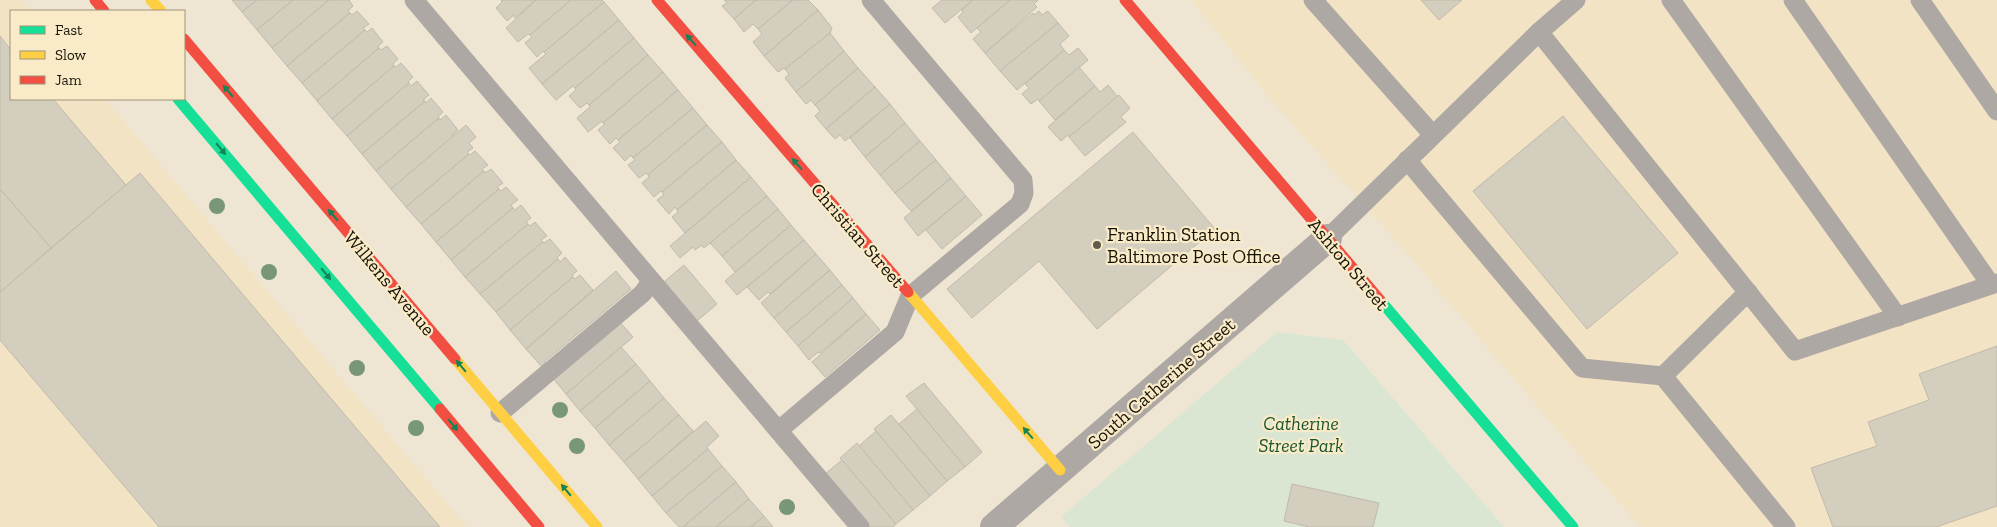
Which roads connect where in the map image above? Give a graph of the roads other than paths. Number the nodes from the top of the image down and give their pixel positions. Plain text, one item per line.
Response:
1 (95, 0) edge
2 (151, 0) edge
3 (414, 0) edge
4 (657, 0) edge
5 (871, 0) edge
6 (1125, 0) edge
7 (1313, 0) edge
8 (1576, 0) edge
9 (1671, 0) edge
10 (1793, 0) edge
11 (1920, 0) edge
12 (103, 10) edge
13 (159, 10) edge
14 (1539, 32) junction
15 (185, 40) edge
16 (179, 100) edge
17 (1997, 111) edge
18 (1433, 135) junction
19 (1407, 160) junction
20 (1328, 238) junction
21 (651, 281) junction
22 (1994, 284) edge
23 (1748, 292) junction
24 (910, 296) junction
25 (1898, 317) junction
26 (1663, 376) junction
27 (500, 413) junction
28 (779, 430) junction
29 (1060, 470) junction
30 (540, 527) edge
31 (597, 527) edge
32 (860, 527) edge
33 (994, 527) edge
34 (1573, 527) edge
35 (1786, 527) edge

1 - 12 street
2 - 13 street
3 - 21 lane
24 -> 4 street, Christian Street
5 - 24 lane
6 - 20 street, Ashton Street
7 - 18 lane
8 - 14 lane
9 - 25 lane
10 - 22 lane
11 - 17 lane
14 - 18 lane
14 - 23 lane
27 -> 15 street, Wilkens Avenue
16 -> 30 street
18 - 19 lane
19 - 20 lane
19 - 26 lane
20 - 29 street, South Catherine Street
20 - 34 street, Ashton Street
21 - 27 lane
21 - 28 lane
22 - 25 lane
23 - 25 lane
23 - 26 lane
24 - 28 lane
29 -> 24 street, Christian Street
26 - 35 lane
31 -> 27 street, Wilkens Avenue
28 - 32 lane
29 - 33 street, South Catherine Street

